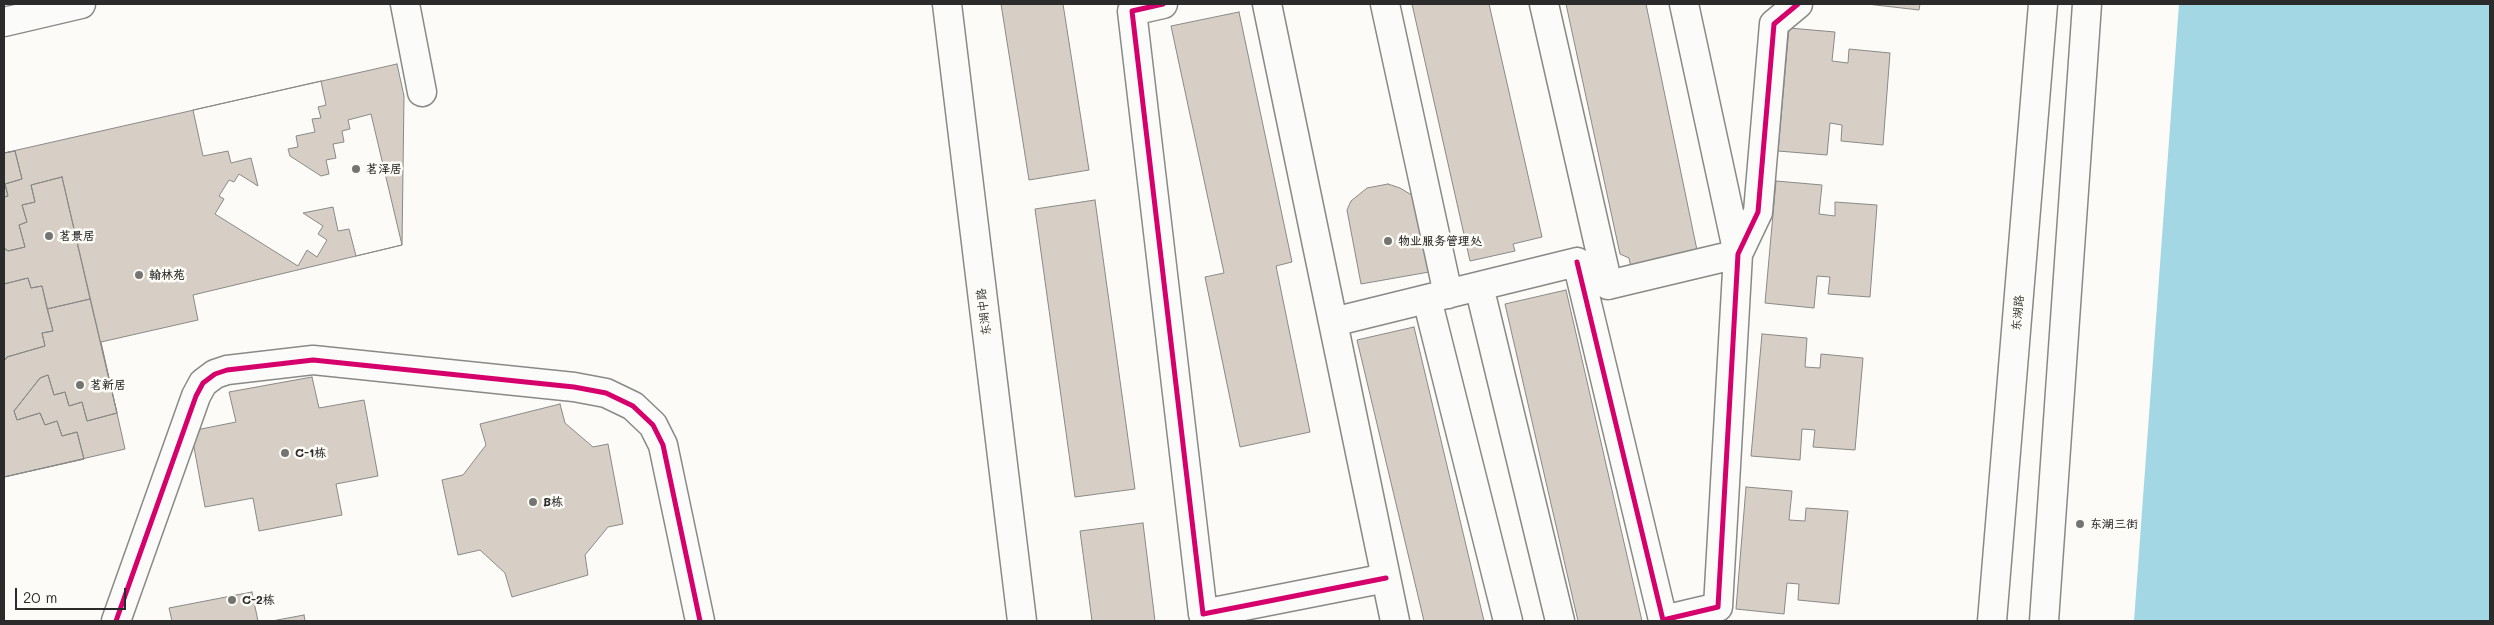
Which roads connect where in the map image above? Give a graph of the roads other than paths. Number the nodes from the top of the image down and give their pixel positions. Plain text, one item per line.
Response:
1 (81, 4) edge
2 (406, 4) edge
3 (947, 4) edge
4 (1163, 4) edge
5 (1267, 4) edge
6 (1386, 4) edge
7 (1544, 4) edge
8 (1684, 4) edge
9 (1798, 4) edge
10 (2043, 4) edge
11 (2087, 4) edge
12 (1131, 7) edge
13 (4, 22) edge
14 (422, 92) dead end
15 (1738, 254) junction
16 (1577, 262) junction
17 (1608, 285) junction
18 (1479, 286) junction
19 (1438, 296) junction
20 (1333, 322) junction
21 (1386, 578) junction
22 (1204, 618) edge
23 (116, 621) edge
24 (700, 621) edge
25 (1022, 621) edge
26 (1395, 621) edge
27 (1508, 621) edge
28 (1560, 621) edge
29 (1992, 621) edge
30 (2044, 621) edge

1 - 13 street
2 - 14 street
3 - 25 street, 东湖中路
4 - 12 street
5 - 20 street
6 - 19 street
7 - 17 street
8 - 15 street
9 - 15 street
10 - 29 street, 东湖路
11 - 30 street
12 - 22 street
15 - 16 street
15 - 17 street
16 - 17 street
16 - 18 street
18 - 19 street
18 - 28 street
19 - 20 street
19 - 27 street
20 - 21 street
21 - 22 street
21 - 26 street
23 - 24 street

